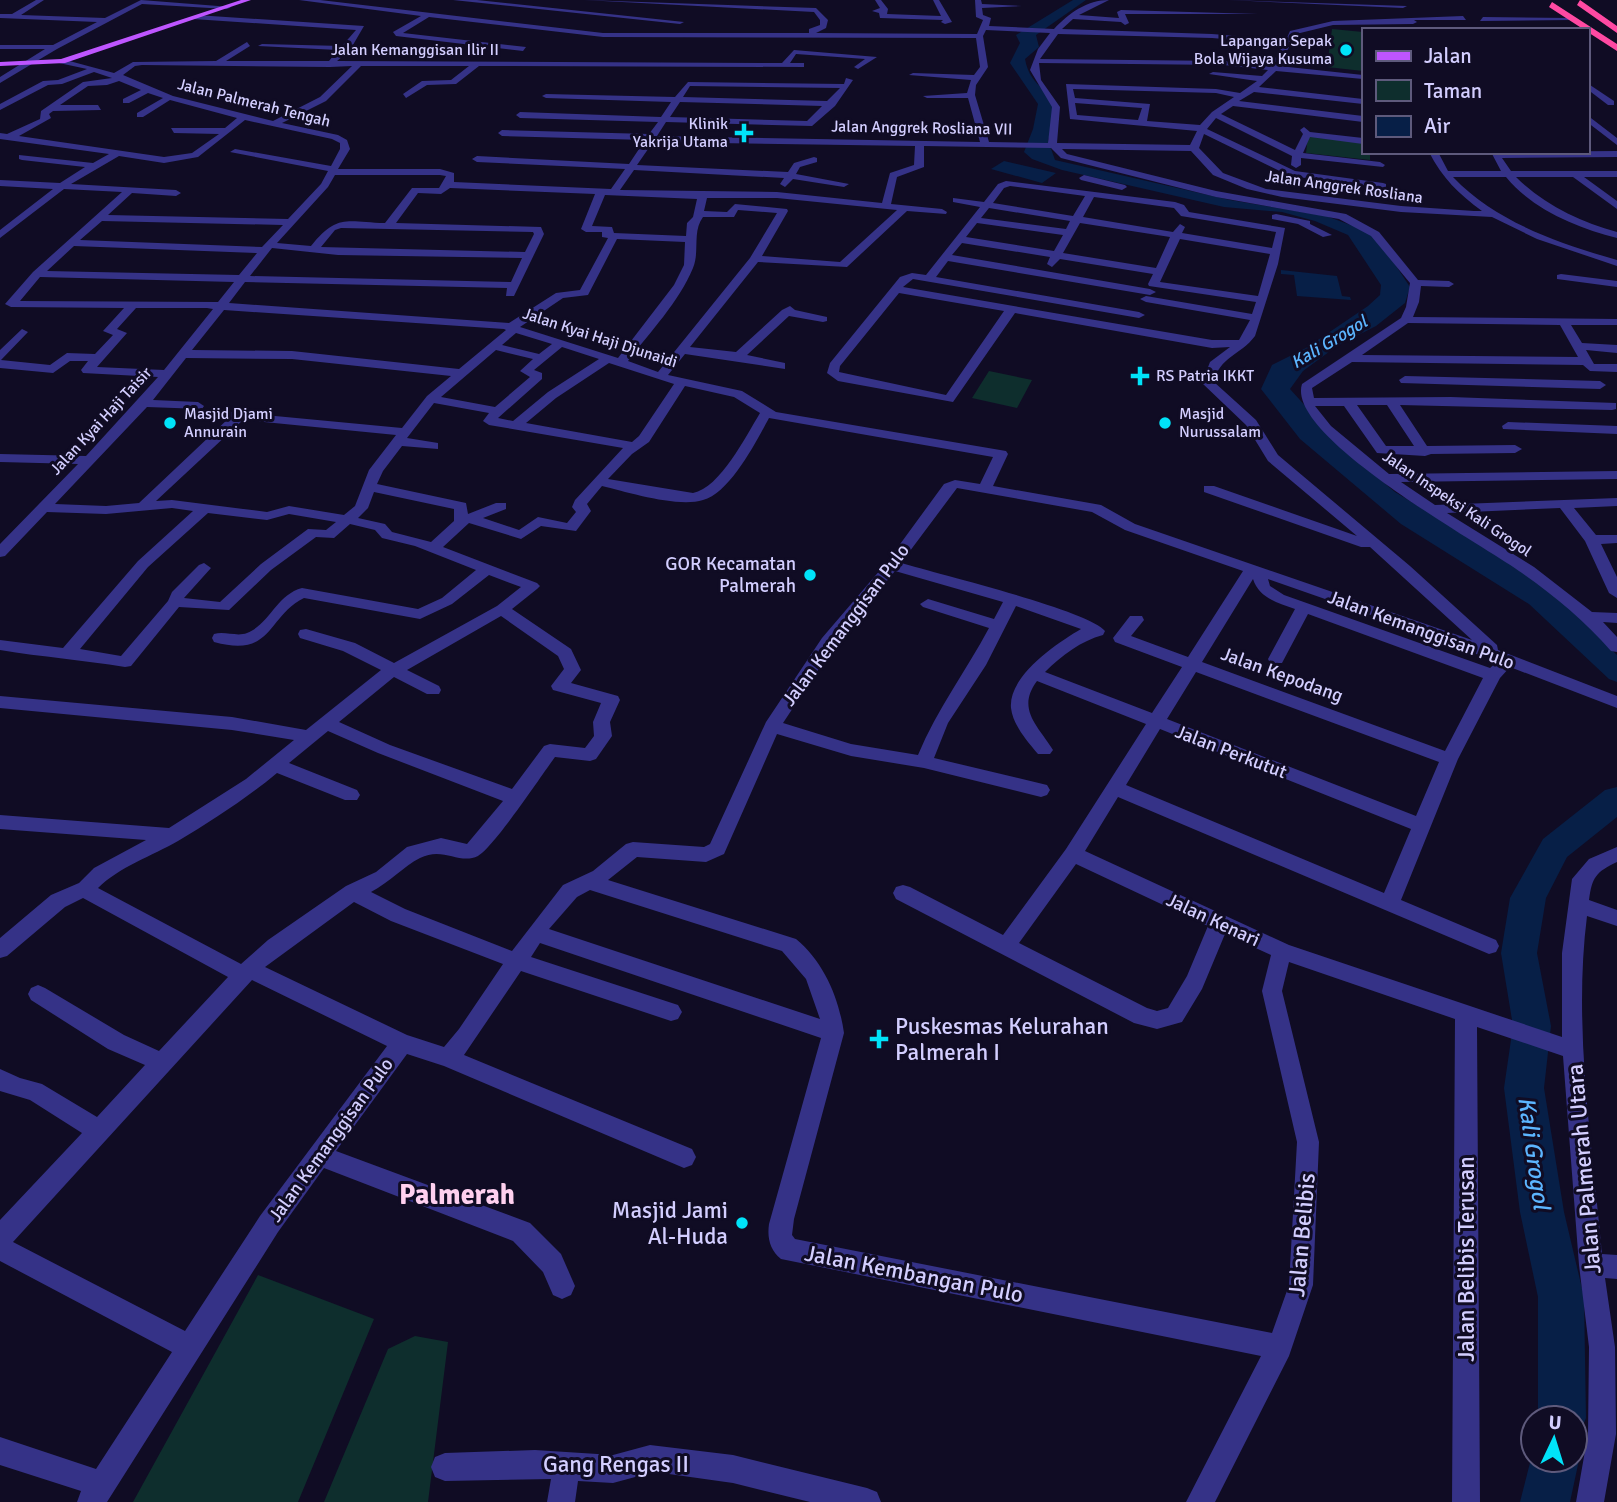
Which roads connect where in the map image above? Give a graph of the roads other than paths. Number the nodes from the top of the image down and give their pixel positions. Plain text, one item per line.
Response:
1 (41, 0) edge
2 (248, 0) edge
3 (302, 0) edge
4 (334, 0) edge
5 (456, 0) edge
6 (510, 0) edge
7 (548, 0) edge
8 (587, 0) edge
9 (666, 0) edge
10 (769, 0) edge
11 (816, 0) edge
12 (878, 0) edge
13 (935, 0) edge
14 (1106, 0) edge
15 (1206, 0) edge
16 (1231, 0) edge
17 (1575, 0) edge
18 (1592, 0) edge
19 (1251, 1) edge
20 (1273, 1) edge
21 (1296, 2) junction
22 (1321, 2) edge
23 (1553, 2) edge
24 (979, 3) edge
25 (1400, 3) edge
26 (325, 4) junction
27 (501, 5) junction
28 (658, 5) junction
29 (1018, 6) dead end
30 (227, 7) junction
31 (774, 8) junction
32 (533, 9) junction
33 (816, 9) junction
34 (1101, 9) dead end
35 (1301, 11) dead end
36 (264, 12) dead end
37 (1230, 13) junction
38 (15, 15) junction
39 (0, 16) edge
40 (426, 16) junction
41 (196, 17) junction
42 (1072, 17) junction
43 (945, 18) junction
44 (1463, 18) dead end
45 (1617, 18) edge
46 (766, 19) dead end
47 (1483, 19) dead end
48 (104, 20) junction
49 (1503, 20) junction
50 (1568, 20) junction
51 (249, 21) junction
52 (472, 21) junction
53 (1236, 21) dead end
54 (680, 22) dead end
55 (1414, 23) edge
56 (1155, 24) dead end
57 (758, 26) dead end
58 (1250, 28) dead end
59 (1513, 28) edge
60 (1578, 28) edge
61 (1617, 30) edge
62 (981, 32) junction
63 (1056, 33) junction
64 (649, 35) junction
65 (1157, 35) junction
66 (1589, 35) edge
67 (813, 36) junction
68 (931, 36) junction
69 (744, 38) junction
70 (1291, 38) junction
71 (1617, 40) edge
72 (247, 44) dead end
73 (643, 44) dead end
74 (262, 46) dead end
75 (933, 46) dead end
76 (957, 46) dead end
77 (969, 46) dead end
78 (0, 47) edge
79 (54, 47) junction
80 (981, 47) junction
81 (347, 48) junction
82 (1617, 48) edge
83 (523, 49) dead end
84 (1042, 51) junction
85 (636, 52) dead end
86 (1202, 52) dead end
87 (738, 55) dead end
88 (1617, 55) edge
89 (62, 61) junction
90 (1036, 61) junction
91 (218, 63) junction
92 (629, 63) junction
93 (0, 64) edge
94 (27, 64) junction
95 (477, 64) junction
96 (716, 64) junction
97 (330, 65) junction
98 (358, 65) junction
99 (784, 65) junction
100 (801, 65) dead end
101 (1111, 65) junction
102 (958, 66) dead end
103 (971, 66) dead end
104 (984, 66) junction
105 (1064, 67) dead end
106 (1274, 67) junction
107 (98, 68) junction
108 (858, 68) dead end
109 (119, 76) junction
110 (1362, 77) edge
111 (978, 78) junction
112 (1265, 79) junction
113 (1, 80) edge
114 (1589, 86) edge
115 (149, 89) junction
116 (1252, 89) junction
117 (0, 92) edge
118 (971, 95) junction
119 (68, 96) junction
120 (406, 96) dead end
121 (546, 96) dead end
122 (927, 96) dead end
123 (1241, 96) junction
124 (92, 97) dead end
125 (170, 97) junction
126 (676, 100) junction
127 (1073, 100) junction
128 (126, 101) dead end
129 (1362, 102) edge
130 (1231, 103) junction
131 (1589, 103) edge
132 (1614, 103) edge
133 (832, 104) junction
134 (1256, 106) junction
135 (0, 107) edge
136 (52, 108) junction
137 (98, 108) dead end
138 (1214, 114) junction
139 (140, 115) dead end
140 (520, 115) dead end
141 (1333, 115) junction
142 (243, 117) junction
143 (1084, 119) junction
144 (1362, 119) edge
145 (662, 120) junction
146 (1282, 120) dead end
147 (1589, 121) edge
148 (1142, 122) junction
149 (274, 124) junction
150 (1293, 125) dead end
151 (1200, 128) junction
152 (174, 130) dead end
153 (970, 130) dead end
154 (983, 130) junction
155 (1082, 130) dead end
156 (225, 131) junction
157 (1306, 132) junction
158 (502, 133) dead end
159 (4, 136) edge
160 (1589, 136) edge
161 (651, 138) junction
162 (1613, 139) edge
163 (1362, 141) edge
164 (920, 142) junction
165 (1228, 142) junction
166 (985, 143) junction
167 (1052, 145) junction
168 (1194, 148) junction
169 (235, 152) dead end
170 (116, 154) junction
171 (1376, 154) edge
172 (1434, 154) edge
173 (1496, 154) edge
174 (1549, 154) edge
175 (1617, 154) edge
176 (1297, 155) junction
177 (22, 157) dead end
178 (477, 159) dead end
179 (814, 160) dead end
180 (1380, 164) junction
181 (92, 165) junction
182 (631, 166) junction
183 (333, 170) junction
184 (1293, 174) junction
185 (1446, 174) junction
186 (1617, 174) edge
187 (1508, 175) junction
188 (1576, 175) junction
189 (791, 176) junction
190 (1084, 178) dead end
191 (0, 183) edge
192 (844, 184) dead end
193 (64, 185) junction
194 (448, 185) junction
195 (1383, 186) junction
196 (127, 190) junction
197 (601, 192) junction
198 (614, 192) junction
199 (176, 193) dead end
200 (1091, 193) junction
201 (703, 195) junction
202 (777, 195) junction
203 (956, 200) dead end
204 (886, 205) junction
205 (986, 205) junction
206 (1617, 206) edge
207 (1382, 207) junction
208 (905, 208) junction
209 (1279, 208) junction
210 (942, 212) dead end
211 (698, 214) junction
212 (1185, 214) junction
213 (1492, 214) junction
214 (100, 218) junction
215 (1077, 219) junction
216 (975, 220) junction
217 (290, 222) junction
218 (388, 225) junction
219 (1266, 227) junction
220 (1281, 230) junction
221 (1069, 233) junction
222 (1177, 234) junction
223 (0, 235) edge
224 (1327, 235) dead end
225 (1617, 235) edge
226 (614, 236) junction
227 (691, 239) junction
228 (959, 239) junction
229 (71, 243) junction
230 (267, 247) junction
231 (316, 247) junction
232 (1274, 251) junction
233 (529, 254) junction
234 (1057, 255) junction
235 (945, 257) junction
236 (755, 259) junction
237 (1617, 263) edge
238 (1159, 272) junction
239 (37, 274) junction
240 (1046, 274) junction
241 (1561, 277) dead end
242 (929, 278) junction
243 (241, 280) junction
244 (1415, 282) junction
245 (1449, 284) dead end
246 (1617, 284) edge
247 (514, 285) junction
248 (896, 289) junction
249 (1150, 291) junction
250 (509, 297) dead end
251 (1034, 297) junction
252 (1262, 300) junction
253 (133, 305) junction
254 (219, 306) junction
255 (1011, 310) junction
256 (1139, 315) junction
257 (1257, 318) junction
258 (823, 319) dead end
259 (1405, 320) junction
260 (1563, 321) junction
261 (1617, 322) edge
262 (513, 328) junction
263 (1131, 331) junction
264 (22, 332) dead end
265 (561, 342) junction
266 (492, 346) junction
267 (1576, 346) junction
268 (1217, 349) junction
269 (1617, 349) edge
270 (685, 350) junction
271 (101, 354) junction
272 (185, 354) junction
273 (738, 356) junction
274 (0, 357) edge
275 (542, 358) junction
276 (1350, 358) junction
277 (615, 360) junction
278 (1588, 364) junction
279 (0, 365) edge
280 (781, 366) dead end
281 (1617, 368) edge
282 (460, 373) junction
283 (168, 374) junction
284 (660, 377) junction
285 (1405, 380) dead end
286 (681, 383) junction
287 (1600, 385) junction
288 (431, 399) junction
289 (1612, 400) edge
290 (1347, 401) junction
291 (1391, 401) junction
292 (1307, 402) junction
293 (144, 403) junction
294 (198, 406) dead end
295 (498, 411) junction
296 (766, 413) junction
297 (216, 414) dead end
298 (239, 416) junction
299 (1617, 421) edge
300 (516, 425) junction
301 (1508, 426) dead end
302 (1617, 430) edge
303 (400, 437) junction
304 (433, 446) dead end
305 (634, 446) junction
306 (1515, 449) dead end
307 (1425, 452) junction
308 (0, 458) edge
309 (91, 460) junction
310 (1617, 475) edge
311 (1386, 478) junction
312 (599, 481) junction
313 (370, 487) junction
314 (986, 487) junction
315 (1209, 489) dead end
316 (1617, 502) edge
317 (145, 504) junction
318 (1565, 505) junction
319 (502, 506) dead end
320 (45, 508) junction
321 (205, 508) junction
322 (1430, 509) junction
323 (350, 520) junction
324 (465, 520) junction
325 (1617, 539) edge
326 (1592, 540) junction
327 (433, 548) junction
328 (1379, 549) junction
329 (0, 553) edge
330 (892, 565) junction
331 (1610, 565) edge
332 (204, 568) dead end
333 (485, 570) junction
334 (1255, 571) junction
335 (1617, 593) edge
336 (1011, 601) junction
337 (175, 602) junction
338 (928, 604) dead end
339 (1304, 608) junction
340 (1364, 608) junction
341 (502, 609) junction
342 (1452, 613) junction
343 (1591, 617) junction
344 (1617, 618) edge
345 (1136, 620) dead end
346 (1414, 624) junction
347 (1355, 625) junction
348 (999, 626) junction
349 (306, 634) dead end
350 (220, 638) dead end
351 (0, 645) edge
352 (1617, 647) edge
353 (68, 652) junction
354 (1276, 659) dead end
355 (1502, 659) junction
356 (1192, 665) junction
357 (392, 670) junction
358 (1493, 675) junction
359 (1041, 676) dead end
360 (433, 690) dead end
361 (0, 702) edge
362 (1616, 702) edge
363 (326, 723) junction
364 (1156, 723) junction
365 (772, 726) junction
366 (308, 737) junction
367 (1044, 751) dead end
368 (1449, 759) junction
369 (924, 762) junction
370 (275, 765) junction
371 (1115, 788) junction
372 (1041, 790) dead end
373 (351, 795) dead end
374 (516, 798) junction
375 (0, 822) edge
376 (1422, 826) junction
377 (172, 835) junction
378 (1073, 854) junction
379 (1617, 854) edge
380 (586, 881) junction
381 (86, 888) junction
382 (353, 892) junction
383 (903, 893) dead end
384 (1390, 902) junction
385 (1577, 904) junction
386 (1617, 918) edge
387 (1219, 925) junction
388 (535, 933) junction
389 (3, 944) edge
390 (1006, 946) junction
391 (1489, 946) dead end
392 (1282, 951) junction
393 (516, 962) junction
394 (246, 972) junction
395 (38, 994) dead end
396 (671, 1012) dead end
397 (1477, 1019) junction
398 (833, 1033) junction
399 (402, 1044) junction
400 (1573, 1051) junction
401 (448, 1058) junction
402 (163, 1063) junction
403 (0, 1079) edge
404 (99, 1132) junction
405 (320, 1156) junction
406 (684, 1157) dead end
407 (0, 1238) edge
408 (0, 1248) edge
409 (1591, 1265) junction
410 (1617, 1267) edge
411 (562, 1286) dead end
412 (188, 1347) junction
413 (1280, 1347) junction
414 (0, 1451) edge
415 (567, 1466) junction
416 (445, 1467) dead end
417 (96, 1493) edge
418 (561, 1502) edge
419 (867, 1502) edge
420 (1200, 1502) edge
421 (1466, 1502) edge
422 (1590, 1502) edge

1 - 38 street
2 - 30 main road
3 - 26 street
4 - 26 street
5 - 27 street
6 - 27 street
7 - 32 street
8 - 28 street
9 - 28 street
10 - 31 street
11 - 33 street
12 - 43 street
13 - 43 street
14 - 42 street
15 - 34 street
16 - 19 street
17 - 61 highway
18 - 45 highway
19 - 20 street
19 - 37 street
20 - 21 street
21 - 22 street
21 - 35 street
22 - 25 street
23 - 50 highway
23 - 71 highway
23 - 82 highway
24 - 29 street
24 - 62 street
25 - 55 street
26 - 40 street
27 - 32 street
27 - 52 street
28 - 31 street
30 - 41 main road
30 - 48 street
31 - 33 street
31 - 46 street
32 - 54 street
33 - 67 street
36 - 51 street
37 - 42 street
37 - 53 street
38 - 39 street
38 - 48 street
40 - 52 street
40 - 83 street
41 - 51 street
41 - 89 main road
42 - 63 street
43 - 68 street
44 - 55 street
47 - 49 street
48 - 79 street
49 - 50 street
49 - 59 street
50 - 60 highway
51 - 81 street
52 - 64 street
55 - 70 street
56 - 65 street
57 - 69 street
58 - 70 street
62 - 63 street
62 - 68 street
62 - 80 street
63 - 65 street
63 - 84 street
64 - 69 street
64 - 73 street
65 - 70 street
66 - 88 highway
67 - 68 street
67 - 69 street
70 - 106 street
72 - 91 street
74 - 81 street
75 - 76 street
77 - 80 street
78 - 79 street
79 - 94 street
80 - 104 street
81 - 97 street
84 - 86 street
84 - 90 street
85 - 92 street
87 - 96 street
89 - 94 main road
89 - 107 street, Jalan Palmerah Tengah
90 - 101 street
90 - 167 street
91 - 97 street, Jalan Kemanggisan Ilir II
91 - 109 street, Jalan Kemanggisan Ilir II
92 - 95 street, Jalan Kemanggisan Ilir II
92 - 96 street, Jalan Kemanggisan Ilir II
93 - 94 main road
94 - 113 street
95 - 98 street, Jalan Kemanggisan Ilir II
95 - 120 street
96 - 99 street, Jalan Kemanggisan Ilir II
97 - 98 street, Jalan Kemanggisan Ilir II
98 - 149 street
99 - 100 street, Jalan Kemanggisan Ilir II
99 - 108 street
101 - 105 street
101 - 106 street
101 - 112 street
102 - 111 street
103 - 104 street
104 - 111 street
106 - 110 street
106 - 112 street
107 - 109 street, Jalan Palmerah Tengah
107 - 135 street
109 - 115 street, Jalan Palmerah Tengah
109 - 119 street, Jalan Kemanggisan Ilir II
111 - 118 street
112 - 116 street
113 - 117 street
114 - 132 street
115 - 125 street, Jalan Palmerah Tengah
115 - 128 street
116 - 123 street
116 - 129 street
118 - 122 street
118 - 154 street
119 - 124 street
119 - 136 street, Jalan Kemanggisan Ilir II
121 - 126 street
123 - 127 street
123 - 130 street
125 - 139 street
125 - 142 street, Jalan Palmerah Tengah
126 - 133 street
126 - 133 street
126 - 145 street
127 - 143 street
127 - 148 street
130 - 134 street
130 - 138 street
131 - 132 street
133 - 145 street
134 - 141 street
134 - 146 street
136 - 137 street
136 - 159 street, Jalan Kemanggisan Ilir II
138 - 151 street
138 - 176 street
140 - 145 street
141 - 144 street
141 - 157 street
142 - 149 street, Jalan Palmerah Tengah
142 - 156 street
143 - 148 street
143 - 155 street
145 - 161 street
147 - 162 street
148 - 151 street
149 - 183 street, Jalan Palmerah Tengah
150 - 157 street
151 - 165 street
151 - 168 street
152 - 156 street
153 - 154 street
154 - 166 street
156 - 170 street
157 - 163 street
157 - 176 street
158 - 161 street, Jalan Anggrek Rosliana VII
159 - 170 street
160 - 162 street
161 - 164 street, Jalan Anggrek Rosliana VII
161 - 182 street
164 - 166 street, Jalan Anggrek Rosliana VII
164 - 204 street
165 - 168 street, Jalan Anggrek Rosliana VII
165 - 184 street
166 - 167 street, Jalan Anggrek Rosliana VII
167 - 168 street, Jalan Anggrek Rosliana VII
167 - 209 street
168 - 209 street, Jalan Anggrek Rosliana
169 - 183 street
170 - 181 street
171 - 180 street
172 - 185 street
173 - 187 street
174 - 175 street
176 - 180 street
176 - 184 street
177 - 181 street
178 - 182 street
179 - 189 street
180 - 195 street
181 - 193 street
182 - 189 street
182 - 198 street
183 - 194 street
183 - 217 street, Jalan Palmerah Tengah
184 - 195 street
184 - 209 street
185 - 187 street
185 - 213 street
186 - 188 street
187 - 188 street
187 - 225 street
188 - 206 street
189 - 192 street
189 - 202 street
190 - 209 street
191 - 193 street
193 - 196 street
193 - 223 street
194 - 197 street
194 - 218 street
195 - 207 street
196 - 199 street
196 - 214 street
197 - 198 street
197 - 226 street
198 - 201 street
200 - 205 street
200 - 212 street
200 - 215 street
201 - 202 street
201 - 211 street
202 - 204 street
203 - 205 street
204 - 208 street
205 - 215 street
205 - 216 street
207 - 209 street, Jalan Anggrek Rosliana
207 - 213 street, Jalan Anggrek Rosliana
208 - 210 street
208 - 236 street
209 - 219 street
209 - 220 street
209 - 224 street
209 - 244 street
211 - 227 street
211 - 236 street
212 - 219 street
212 - 222 street
213 - 237 street
214 - 217 street
214 - 229 street
215 - 221 street
215 - 222 street
216 - 221 street
216 - 228 street
217 - 230 street, Jalan Palmerah Tengah
218 - 231 street
218 - 233 street
219 - 220 street
220 - 232 street
221 - 234 street
222 - 232 street
222 - 238 street
226 - 227 street
226 - 262 street
227 - 277 street
228 - 234 street
228 - 235 street
229 - 230 street
229 - 239 street
230 - 231 street
230 - 243 street, Jalan Palmerah Tengah
231 - 233 street
232 - 252 street
233 - 247 street
234 - 238 street
234 - 240 street
235 - 240 street
235 - 242 street
236 - 270 street
238 - 249 street
239 - 243 street
239 - 253 street, Jalan Kyai Haji Djunaidi
240 - 249 street
240 - 251 street
241 - 246 street
242 - 248 street
242 - 251 street
243 - 247 street
243 - 254 street, Jalan Kyai Haji Taisir
244 - 245 street
244 - 259 street
247 - 250 street
248 - 255 street
248 - 255 street
249 - 252 street
249 - 256 street
249 - 257 street
251 - 256 street
252 - 257 street
253 - 254 street, Jalan Kyai Haji Djunaidi
253 - 271 street
254 - 262 street, Jalan Kyai Haji Djunaidi
254 - 272 street, Jalan Kyai Haji Taisir
255 - 263 street
256 - 263 street
257 - 268 street
258 - 273 street
259 - 260 street
259 - 276 street
260 - 261 street
260 - 267 street
262 - 265 street, Jalan Kyai Haji Djunaidi
262 - 266 street
263 - 268 street
264 - 274 street
265 - 275 street
265 - 277 street, Jalan Kyai Haji Djunaidi
266 - 275 street
266 - 282 street
267 - 269 street
267 - 278 street
268 - 328 street
270 - 273 street
270 - 284 street
271 - 279 street
271 - 283 street
272 - 282 street
272 - 283 street, Jalan Kyai Haji Taisir
273 - 280 street
275 - 295 street
276 - 278 street
276 - 292 street
277 - 284 street, Jalan Kyai Haji Djunaidi
277 - 300 street
278 - 281 street
278 - 287 street
282 - 288 street
283 - 293 street, Jalan Kyai Haji Taisir
284 - 286 street, Jalan Kyai Haji Djunaidi
285 - 287 street
286 - 296 street, Jalan Kyai Haji Djunaidi
286 - 305 street
287 - 289 street
288 - 295 street
288 - 303 street
289 - 291 street
289 - 299 street
290 - 291 street
290 - 292 street
290 - 307 street
291 - 307 street
292 - 311 street, Jalan Inspeksi Kali Grogol
293 - 294 street
293 - 309 street, Jalan Kyai Haji Taisir
295 - 300 street
296 - 312 street
296 - 314 street, Jalan Kyai Haji Djunaidi
297 - 298 street
298 - 303 street
298 - 317 street
300 - 305 street
301 - 302 street
303 - 304 street
303 - 313 street
305 - 312 street
306 - 307 street
308 - 309 street
309 - 320 street, Jalan Kyai Haji Taisir
310 - 311 street
311 - 322 street, Jalan Inspeksi Kali Grogol
312 - 324 street
313 - 323 street
313 - 324 street
314 - 330 street, Jalan Kemanggisan Pulo
314 - 334 street, Jalan Kemanggisan Pulo
315 - 328 street
316 - 318 street
317 - 320 street
317 - 321 street
318 - 322 street
318 - 326 street
319 - 324 street
320 - 329 street, Jalan Kyai Haji Taisir
321 - 323 street
321 - 353 street
322 - 343 street, Jalan Inspeksi Kali Grogol
323 - 327 street
323 - 337 street
324 - 327 street
325 - 326 street
326 - 331 street
327 - 333 street
328 - 342 street
330 - 336 street
330 - 365 street, Jalan Kemanggisan Pulo
331 - 335 street
332 - 337 street
333 - 341 street
333 - 350 street
334 - 339 street
334 - 340 street, Jalan Kemanggisan Pulo
334 - 356 street
336 - 348 street
336 - 367 street
337 - 353 street
338 - 348 street
339 - 347 street
339 - 354 street
340 - 346 street, Jalan Kemanggisan Pulo
340 - 347 street
341 - 357 street
341 - 374 street
342 - 346 street
342 - 355 street
343 - 344 street
343 - 352 street, Jalan Inspeksi Kali Grogol
345 - 356 street, Jalan Kepodang
346 - 355 street, Jalan Kemanggisan Pulo
347 - 358 street
348 - 369 street
349 - 357 street
351 - 353 street
355 - 358 street
355 - 362 street, Jalan Kemanggisan Pulo
356 - 364 street
356 - 368 street, Jalan Kepodang
357 - 360 street
357 - 363 street
358 - 368 street
359 - 364 street, Jalan Perkutut
361 - 366 street
363 - 366 street
363 - 374 street
364 - 371 street
364 - 376 street, Jalan Perkutut
365 - 369 street
365 - 380 street, Jalan Kemanggisan Pulo
366 - 370 street
368 - 376 street
369 - 372 street
370 - 373 street
370 - 377 street
371 - 378 street
371 - 384 street
374 - 382 street
375 - 377 street
376 - 384 street
377 - 381 street
378 - 387 street, Jalan Kenari
378 - 390 street
379 - 385 street, Jalan Palmerah Utara
380 - 388 street, Jalan Kemanggisan Pulo
380 - 398 street, Jalan Kembangan Pulo
381 - 389 street
381 - 394 street
382 - 393 street
382 - 394 street
383 - 390 street
384 - 391 street
385 - 386 street
385 - 400 street, Jalan Palmerah Utara
387 - 390 street
387 - 392 street, Jalan Kenari
388 - 393 street, Jalan Kemanggisan Pulo
388 - 398 street
392 - 397 street, Jalan Kenari
392 - 413 street, Jalan Belibis
393 - 396 street
393 - 401 street, Jalan Kemanggisan Pulo
394 - 399 street
394 - 402 street
395 - 402 street
397 - 400 street, Jalan Kenari
397 - 421 street, Jalan Belibis Terusan
398 - 413 street, Jalan Kembangan Pulo
399 - 401 street, Jalan Kemanggisan Pulo
399 - 405 street, Jalan Kemanggisan Pulo
400 - 409 street, Jalan Palmerah Utara
401 - 406 street
402 - 404 street
403 - 404 street
404 - 407 street
405 - 411 street
405 - 412 street, Jalan Kemanggisan Pulo
408 - 412 street
409 - 410 street
409 - 422 street, Jalan Palmerah Utara
412 - 417 street, Jalan Kemanggisan Pulo
413 - 420 street, Jalan Belibis
414 - 417 street
415 - 416 street, Gang Rengas II
415 - 418 street
415 - 419 street, Gang Rengas II

